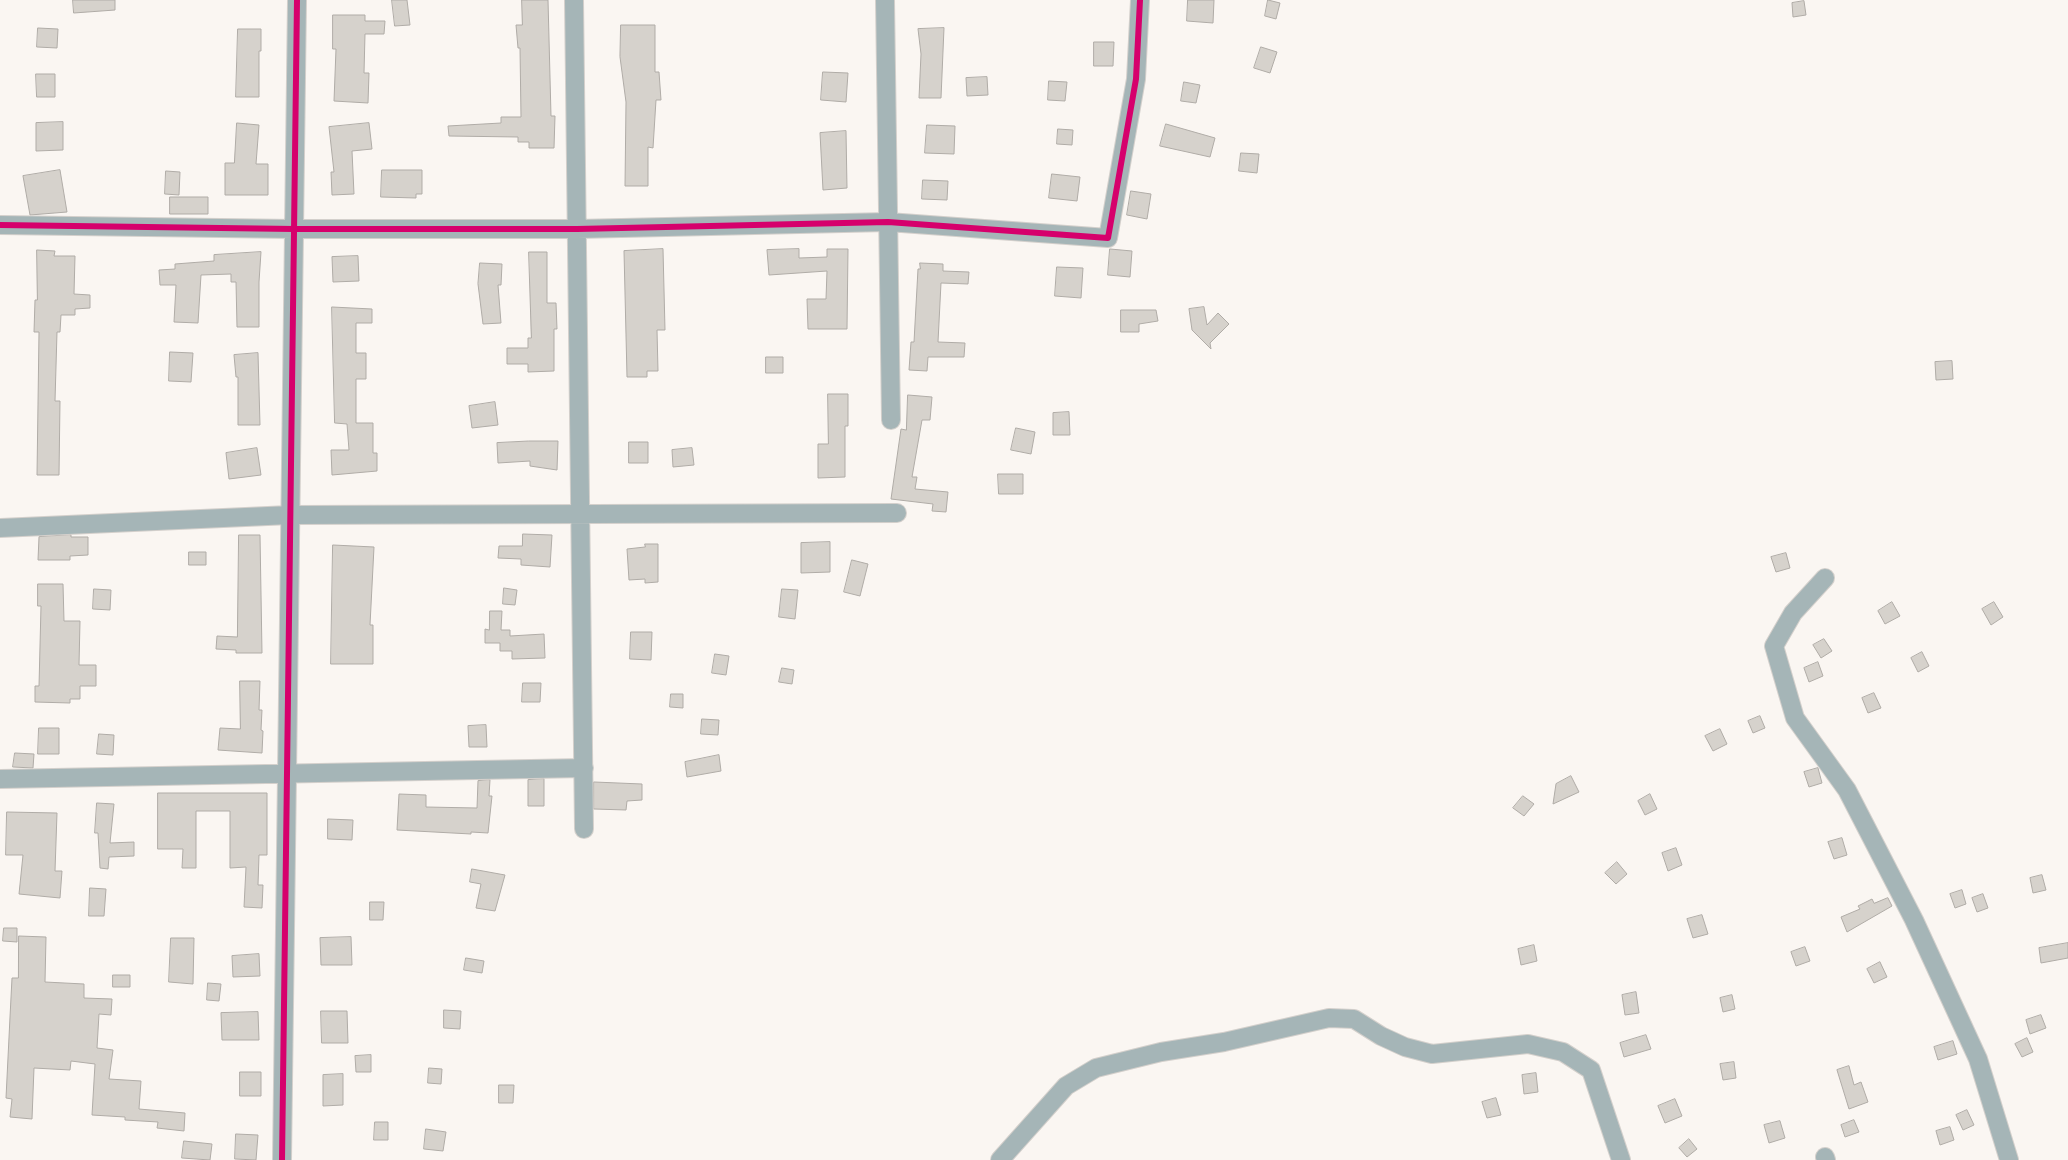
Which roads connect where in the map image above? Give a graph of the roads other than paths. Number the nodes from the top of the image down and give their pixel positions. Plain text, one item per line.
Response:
1 (297, 0) edge
2 (574, 0) edge
3 (885, 0) edge
4 (1140, 0) edge
5 (888, 222) junction
6 (0, 225) edge
7 (294, 229) junction
8 (577, 229) junction
9 (891, 420) dead end
10 (580, 513) junction
11 (897, 513) dead end
12 (290, 515) junction
13 (0, 528) edge
14 (1825, 578) dead end
15 (584, 768) junction
16 (287, 774) junction
17 (0, 779) edge
18 (584, 829) dead end
19 (282, 1160) edge
20 (1000, 1160) edge
21 (1621, 1160) edge
22 (2009, 1160) edge

1 - 7 street
2 - 8 street
3 - 5 street
4 - 5 street
5 - 8 street
5 - 9 street
6 - 7 street
7 - 8 street
7 - 12 street
8 - 10 street
10 - 11 street
10 - 12 street
10 - 15 street
12 - 13 street
12 - 16 street
14 - 22 street
15 - 16 street
15 - 18 street
16 - 17 street
16 - 19 street
20 - 21 street

